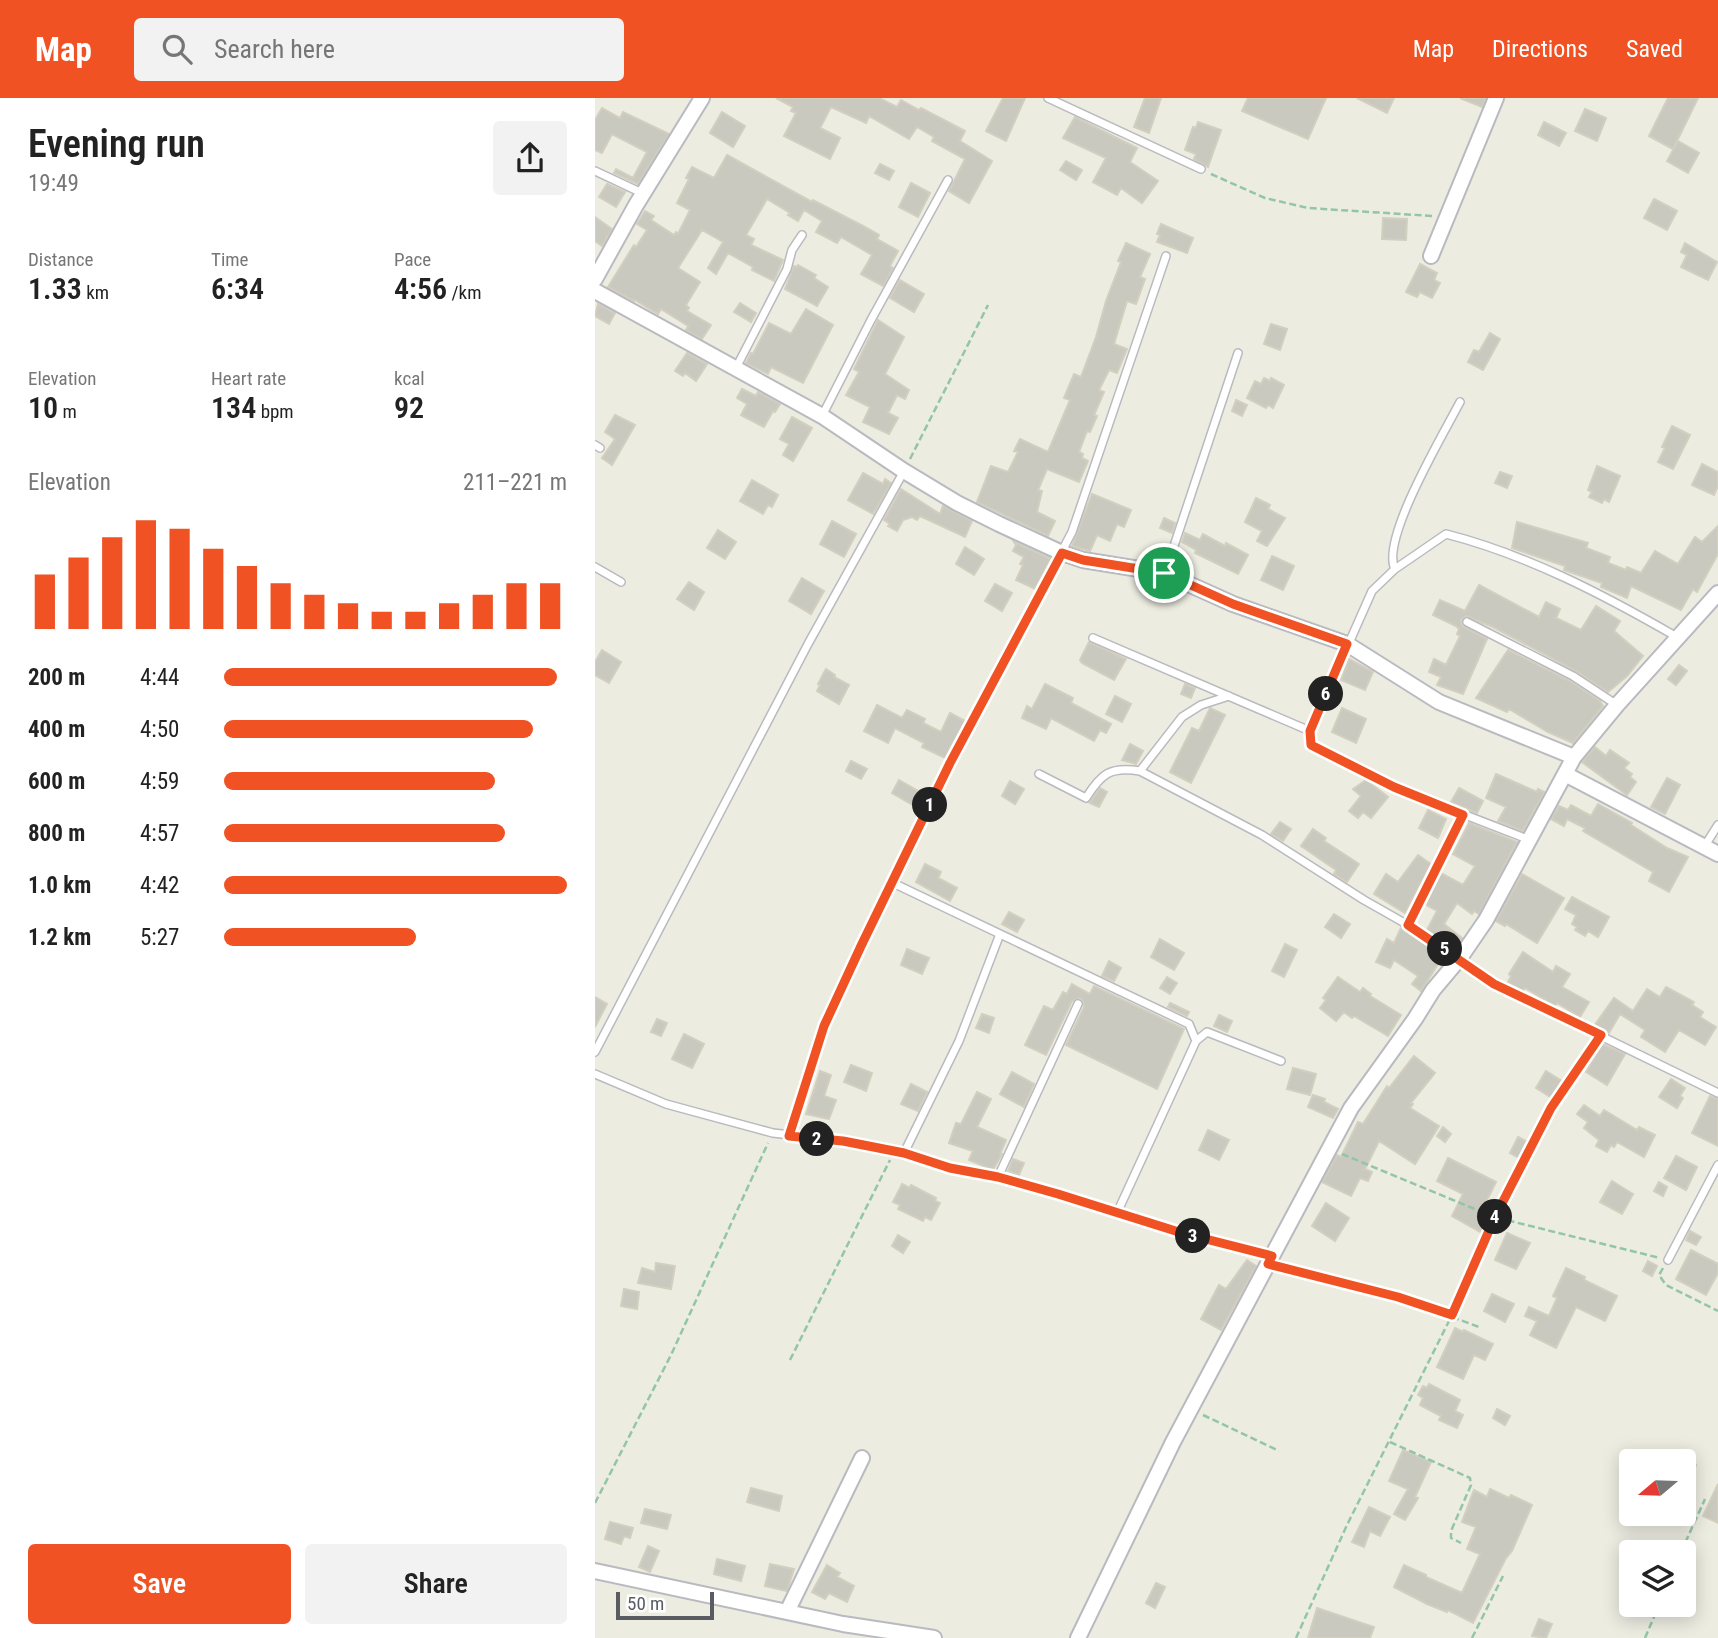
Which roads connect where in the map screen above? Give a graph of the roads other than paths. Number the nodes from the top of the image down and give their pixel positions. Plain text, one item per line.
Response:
1 (702, 98) edge
2 (1048, 98) edge
3 (1496, 98) edge
4 (1201, 169) road end
5 (595, 171) edge
6 (948, 180) dead end
7 (643, 194) junction
8 (802, 234) dead end
9 (1166, 256) dead end
10 (1431, 256) dead end
11 (595, 279) edge
12 (595, 291) edge
13 (1238, 353) dead end
14 (736, 368) junction
15 (1460, 402) dead end
16 (822, 416) junction
17 (904, 471) junction
18 (1062, 553) junction
19 (595, 567) edge
20 (1395, 569) junction
21 (1164, 573) junction
22 (621, 582) dead end
23 (1715, 600) edge
24 (1468, 622) dead end
25 (1677, 637) junction
26 (1093, 638) dead end
27 (1347, 644) junction
28 (1229, 696) junction
29 (1617, 705) junction
30 (1310, 731) junction
31 (1574, 758) junction
32 (1140, 771) junction
33 (1039, 774) dead end
34 (1565, 775) junction
35 (1463, 815) junction
36 (1718, 825) edge
37 (1530, 841) junction
38 (1703, 847) junction
39 (1718, 854) edge
40 (893, 883) junction
41 (1408, 925) junction
42 (1000, 934) junction
43 (1460, 958) junction
44 (1077, 1004) dead end
45 (1196, 1041) junction
46 (595, 1052) edge
47 (1281, 1061) dead end
48 (595, 1074) edge
49 (1718, 1093) edge
50 (789, 1136) junction
51 (904, 1153) junction
52 (1718, 1166) edge
53 (998, 1177) junction
54 (1117, 1213) junction
55 (1270, 1260) junction
56 (1668, 1260) road end
57 (862, 1458) dead end
58 (595, 1571) edge
59 (787, 1612) junction
60 (844, 1631) edge
61 (933, 1638) edge
62 (1078, 1638) edge

1 - 7 street
2 - 4 lane
3 - 10 street
5 - 7 lane
6 - 16 lane
7 - 11 street
8 - 14 lane
9 - 18 lane
12 - 14 street
13 - 21 lane
14 - 16 street
15 - 20 lane
16 - 17 street
17 - 18 street
17 - 46 lane
18 - 21 street
18 - 40 lane
19 - 22 lane
20 - 25 lane
20 - 27 lane
21 - 27 street
23 - 25 street
24 - 29 lane
25 - 29 street
26 - 28 lane
27 - 30 lane
27 - 31 street
28 - 30 lane
28 - 32 lane
29 - 31 street
30 - 35 lane
31 - 34 street
32 - 33 lane
32 - 41 lane
34 - 37 street
34 - 38 street
35 - 37 lane
35 - 41 lane
36 - 38 lane
37 - 43 street
38 - 39 street
40 - 42 lane
40 - 50 lane
41 - 43 lane
42 - 45 lane
42 - 51 lane
43 - 49 lane
43 - 55 street
44 - 53 lane
45 - 47 lane
45 - 54 lane
48 - 50 lane
50 - 51 lane
51 - 53 lane
52 - 56 lane
53 - 54 lane
54 - 55 lane
55 - 62 street
57 - 59 street
58 - 59 street
59 - 60 street
60 - 61 street

